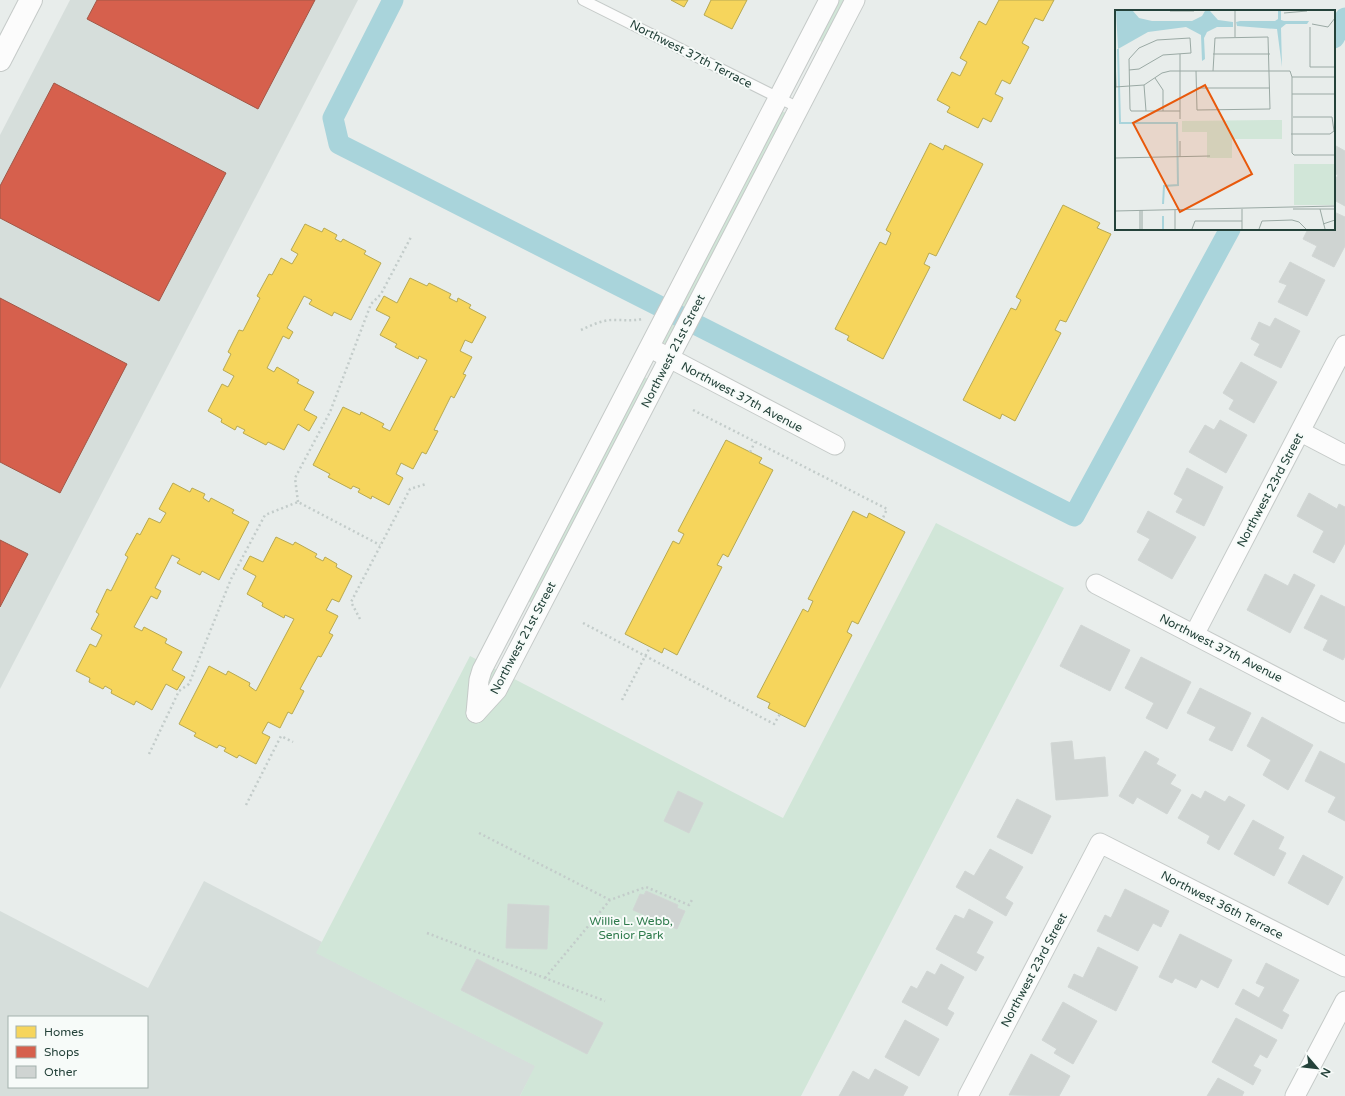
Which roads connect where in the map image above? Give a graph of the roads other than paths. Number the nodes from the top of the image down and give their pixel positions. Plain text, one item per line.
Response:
1 (31, 0) edge
2 (583, 0) edge
3 (829, 0) edge
4 (855, 0) edge
5 (0, 60) edge
6 (778, 98) junction
7 (799, 108) junction
8 (1345, 345) edge
9 (649, 348) junction
10 (669, 358) junction
11 (1301, 432) junction
12 (835, 445) dead end
13 (1345, 455) edge
14 (1096, 584) dead end
15 (1194, 634) junction
16 (1345, 713) edge
17 (1100, 843) joint
18 (1345, 967) edge
19 (1345, 1001) edge
20 (968, 1096) edge
21 (1295, 1096) edge

1 - 5 street
2 - 6 lane, Northwest 37th Terrace
3 - 6 street, Northwest 21st Street
4 - 7 street, Northwest 21st Street
6 - 7 lane, Northwest 37th Terrace
6 - 9 street, Northwest 21st Street
7 - 10 street, Northwest 21st Street
8 - 11 street, Northwest 23rd Street
9 - 10 street, Northwest 37th Avenue
9 - 10 street, Northwest 21st Street
10 - 12 street, Northwest 37th Avenue
11 - 13 street
11 - 15 street, Northwest 23rd Street
14 - 15 street, Northwest 37th Avenue
15 - 16 street, Northwest 37th Avenue
17 - 18 street, Northwest 36th Terrace
17 - 20 street, Northwest 23rd Street
19 - 21 street

